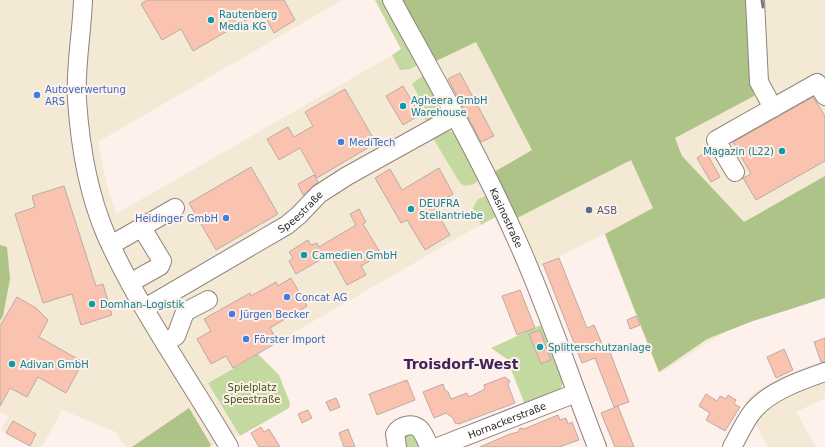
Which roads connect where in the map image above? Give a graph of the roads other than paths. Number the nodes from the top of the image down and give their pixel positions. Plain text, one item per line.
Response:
1 (83, 0) edge
2 (392, 0) edge
3 (755, 0) edge
4 (825, 96) edge
5 (773, 108) junction
6 (455, 116) junction
7 (735, 172) dead end
8 (175, 208) dead end
9 (142, 228) junction
10 (111, 245) junction
11 (130, 282) junction
12 (208, 300) dead end
13 (145, 308) junction
14 (165, 342) junction
15 (825, 372) edge
16 (576, 393) junction
17 (229, 447) edge
18 (397, 447) edge
19 (429, 447) edge
20 (438, 447) edge
21 (597, 447) edge
22 (732, 447) edge

1 - 10 street
2 - 6 street, Kasinostraße
3 - 5 street
4 - 5 street
5 - 7 street
6 - 13 street, Speestraße
6 - 16 street, Kasinostraße
8 - 9 street
9 - 10 street
9 - 11 street
10 - 11 street
11 - 13 street
12 - 14 street
13 - 14 street
14 - 17 street
15 - 22 street
16 - 20 street, Hornackerstraße
16 - 21 street, Kasinostraße
18 - 19 street

